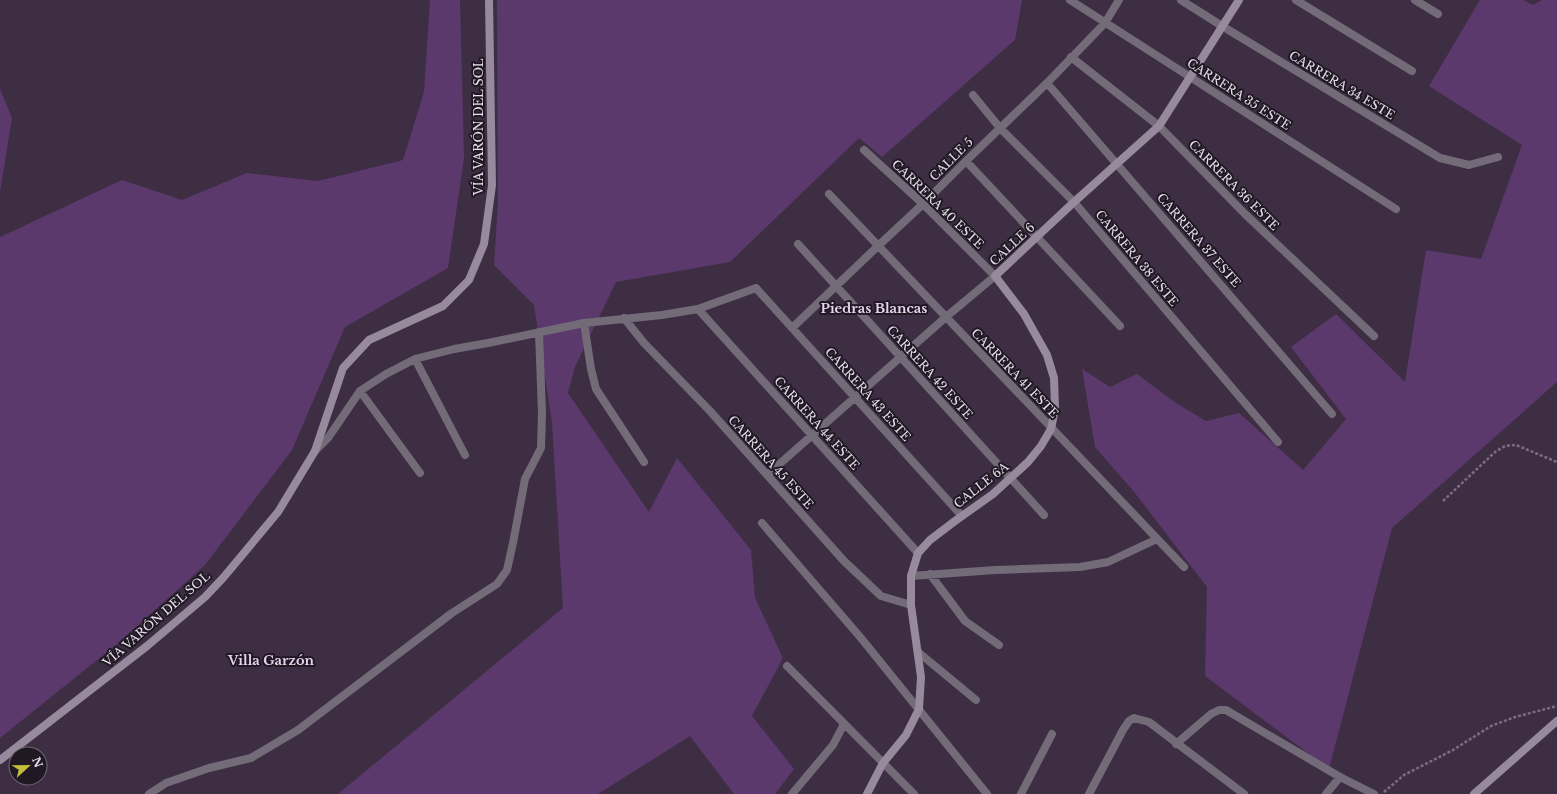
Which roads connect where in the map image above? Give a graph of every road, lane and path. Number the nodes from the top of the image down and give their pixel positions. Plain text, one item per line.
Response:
1 (489, 0) edge
2 (1070, 0) edge
3 (1119, 0) edge
4 (1181, 0) edge
5 (1239, 0) edge
6 (1296, 0) edge
7 (1415, 0) edge
8 (1438, 14) dead end
9 (1105, 23) junction
10 (1222, 26) junction
11 (1071, 57) junction
12 (1412, 71) dead end
13 (1190, 76) junction
14 (1047, 83) junction
15 (973, 95) dead end
16 (1159, 126) junction
17 (1000, 128) junction
18 (864, 150) dead end
19 (1498, 157) dead end
20 (966, 161) junction
21 (1117, 164) junction
22 (829, 194) dead end
23 (1074, 202) junction
24 (923, 204) junction
25 (1396, 209) dead end
26 (1037, 238) junction
27 (798, 244) dead end
28 (878, 246) junction
29 (995, 276) junction
30 (835, 286) junction
31 (698, 309) junction
32 (946, 317) junction
33 (624, 318) junction
34 (584, 323) junction
35 (1120, 326) dead end
36 (792, 328) junction
37 (539, 332) junction
38 (1374, 336) dead end
39 (900, 357) junction
40 (415, 358) junction
41 (1054, 378) joint
42 (360, 391) junction
43 (855, 398) junction
44 (1332, 414) dead end
45 (1051, 428) junction
46 (812, 436) junction
47 (1278, 442) dead end
48 (315, 451) junction
49 (465, 455) dead end
50 (644, 462) dead end
51 (1557, 462) edge
52 (420, 473) dead end
53 (767, 475) junction
54 (1010, 478) junction
55 (1443, 501) dead end
56 (1044, 515) dead end
57 (962, 516) junction
58 (762, 523) dead end
59 (1157, 539) junction
60 (918, 553) junction
61 (1184, 567) dead end
62 (930, 574) junction
63 (911, 576) junction
64 (911, 605) junction
65 (999, 644) dead end
66 (918, 652) junction
67 (787, 666) dead end
68 (976, 700) dead end
69 (1557, 706) edge
70 (919, 710) junction
71 (1557, 721) edge
72 (844, 724) junction
73 (1052, 734) dead end
74 (1176, 744) junction
75 (0, 760) edge
76 (883, 763) junction
77 (1340, 776) junction
78 (149, 794) edge
79 (792, 794) edge
80 (867, 794) edge
81 (914, 794) edge
82 (987, 794) edge
83 (1021, 794) edge
84 (1089, 794) edge
85 (1244, 794) edge
86 (1326, 794) edge
87 (1374, 794) edge
88 (1382, 794) edge
89 (1474, 794) edge

1 - 48 street, VÍA VARÓN DEL SOL
2 - 9 street, CARRERA 35 ESTE
3 - 9 street, CALLE 5
4 - 10 street, CARRERA 34 ESTE
5 - 10 street, CALLE 6
6 - 12 street
7 - 8 street
9 - 11 street, CALLE 5
9 - 13 street, CARRERA 35 ESTE
10 - 13 street, CALLE 6
10 - 19 street, CARRERA 34 ESTE
11 - 14 street, CALLE 5
11 - 16 street, CARRERA 36 ESTE
13 - 16 street, CALLE 6
13 - 25 street, CARRERA 35 ESTE
14 - 17 street, CALLE 5
14 - 21 street, CARRERA 37 ESTE
15 - 17 street, CARRERA 38 ESTE
16 - 21 street, CALLE 6
16 - 38 street, CARRERA 36 ESTE
17 - 20 street, CALLE 5
17 - 23 street, CARRERA 38 ESTE
18 - 24 street, CARRERA 40 ESTE
20 - 24 street, CALLE 5
20 - 26 street
21 - 23 street, CALLE 6
21 - 44 street, CARRERA 37 ESTE
22 - 28 street, CARRERA 41 ESTE
23 - 26 street, CALLE 6
23 - 47 street, CARRERA 38 ESTE
24 - 28 street, CALLE 5
24 - 29 street, CARRERA 40 ESTE
26 - 29 street, CALLE 6
26 - 35 street
27 - 30 street, CARRERA 42 ESTE
28 - 30 street, CALLE 5
28 - 32 street, CARRERA 41 ESTE
29 - 32 street, CALLE 6
29 - 41 street, CARRERA 40 ESTE
30 - 36 street, CALLE 5
30 - 39 street, CARRERA 42 ESTE
31 - 33 street
31 - 36 street, CARRERA 43 ESTE
31 - 46 street, CARRERA 44 ESTE
32 - 39 street, CALLE 6
32 - 45 street, CARRERA 41 ESTE
33 - 34 street
33 - 53 street, CARRERA 45 ESTE
34 - 37 street
34 - 50 street
36 - 43 street, CARRERA 43 ESTE
37 - 40 street
37 - 78 street
39 - 43 street, CALLE 6
39 - 54 street, CARRERA 42 ESTE
40 - 42 street
40 - 49 street
41 - 45 street, CALLE 6A
42 - 48 street
42 - 52 street
43 - 46 street, CALLE 6
43 - 57 street, CARRERA 43 ESTE
45 - 54 street, CALLE 6A
45 - 59 street, CARRERA 41 ESTE
46 - 53 street, CALLE 6
46 - 60 street, CARRERA 44 ESTE
48 - 75 street, VÍA VARÓN DEL SOL
51 - 55 path
53 - 64 street, CARRERA 45 ESTE
54 - 56 street, CARRERA 42 ESTE
54 - 57 street, CALLE 6A
57 - 60 street, CALLE 6A
58 - 70 street
59 - 61 street, CARRERA 41 ESTE
59 - 62 street
60 - 63 street
62 - 63 street
62 - 65 street
63 - 64 street
64 - 66 street
66 - 68 street
66 - 70 street
67 - 72 street
69 - 88 path
70 - 76 street
70 - 82 street
71 - 89 street
72 - 76 street
72 - 79 street
73 - 83 street
74 - 77 street
74 - 84 street
74 - 85 street
76 - 80 street
76 - 81 street
77 - 86 street
77 - 87 street

